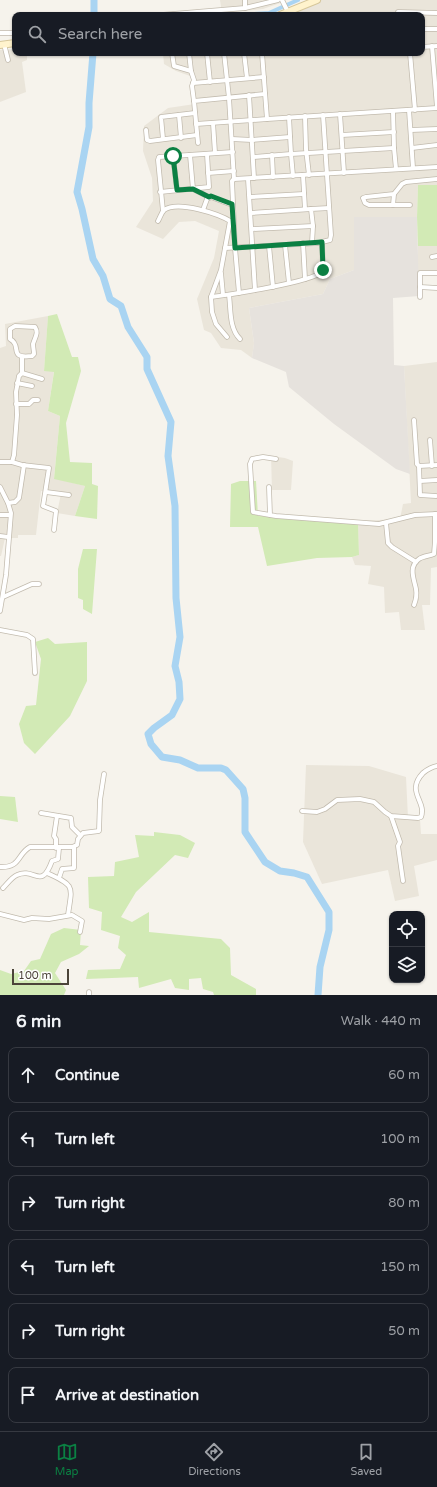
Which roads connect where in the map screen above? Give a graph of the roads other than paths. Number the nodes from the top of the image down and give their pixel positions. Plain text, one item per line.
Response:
1 (245, 0) edge
2 (317, 0) edge
3 (281, 1) edge
4 (245, 8) junction
5 (287, 11) joint
6 (197, 12) edge
7 (425, 13) edge
8 (437, 13) edge
9 (425, 29) edge
10 (437, 29) edge
11 (0, 33) edge
12 (12, 33) edge
13 (12, 43) edge
14 (2, 45) edge
15 (435, 46) edge
16 (425, 47) edge
17 (172, 56) edge
18 (189, 56) edge
19 (207, 56) edge
20 (225, 56) edge
21 (244, 56) edge
22 (262, 56) edge
23 (410, 56) edge
24 (8, 60) dead end
25 (191, 71) junction
26 (264, 77) junction
27 (246, 78) junction
28 (228, 81) junction
29 (210, 82) junction
30 (193, 83) junction
31 (265, 94) junction
32 (249, 96) junction
33 (230, 97) junction
34 (194, 101) junction
35 (437, 108) edge
36 (409, 110) junction
37 (415, 110) junction
38 (393, 111) junction
39 (195, 113) junction
40 (340, 114) junction
41 (179, 115) junction
42 (305, 116) junction
43 (323, 116) junction
44 (289, 117) junction
45 (267, 118) junction
46 (251, 120) junction
47 (231, 121) junction
48 (213, 122) junction
49 (196, 124) junction
50 (437, 129) edge
51 (146, 130) dead end
52 (411, 130) junction
53 (394, 132) junction
54 (342, 135) junction
55 (197, 136) junction
56 (180, 138) junction
57 (290, 138) junction
58 (163, 139) junction
59 (233, 139) junction
60 (252, 140) junction
61 (198, 143) dead end
62 (437, 146) edge
63 (394, 148) junction
64 (412, 148) junction
65 (232, 152) junction
66 (325, 152) junction
67 (343, 152) junction
68 (215, 153) junction
69 (307, 153) junction
70 (207, 154) junction
71 (291, 154) junction
72 (190, 155) junction
73 (272, 155) junction
74 (173, 156) junction
75 (253, 157) junction
76 (437, 167) edge
77 (413, 168) junction
78 (396, 170) junction
79 (234, 171) junction
80 (208, 173) junction
81 (344, 173) junction
82 (326, 174) junction
83 (303, 175) junction
84 (309, 175) junction
85 (293, 176) junction
86 (273, 177) junction
87 (254, 178) junction
88 (235, 179) junction
89 (248, 179) junction
90 (437, 179) edge
91 (193, 189) junction
92 (177, 190) junction
93 (160, 192) junction
94 (304, 194) junction
95 (394, 194) junction
96 (209, 197) junction
97 (250, 197) junction
98 (232, 204) junction
99 (393, 205) junction
100 (410, 206) dead end
101 (329, 208) junction
102 (305, 209) junction
103 (311, 209) junction
104 (203, 210) junction
105 (163, 211) junction
106 (251, 213) junction
107 (158, 221) dead end
108 (232, 222) junction
109 (313, 226) junction
110 (252, 229) junction
111 (322, 242) junction
112 (303, 243) junction
113 (312, 243) junction
114 (285, 244) junction
115 (269, 246) junction
116 (253, 247) junction
117 (225, 248) junction
118 (235, 248) junction
119 (437, 256) edge
120 (432, 257) dead end
121 (221, 270) junction
122 (437, 273) edge
123 (305, 279) junction
124 (289, 283) junction
125 (272, 287) junction
126 (420, 287) junction
127 (437, 288) edge
128 (255, 290) junction
129 (239, 293) junction
130 (229, 295) junction
131 (223, 296) junction
132 (211, 297) junction
133 (420, 297) dead end
134 (227, 337) dead end
135 (240, 339) dead end
136 (22, 357) junction
137 (22, 373) junction
138 (42, 379) dead end
139 (17, 383) junction
140 (32, 386) dead end
141 (38, 400) dead end
142 (16, 404) junction
143 (414, 420) dead end
144 (430, 440) dead end
145 (276, 459) dead end
146 (0, 462) edge
147 (12, 462) junction
148 (24, 465) junction
149 (435, 465) edge
150 (418, 466) junction
151 (437, 480) edge
152 (420, 481) junction
153 (0, 487) edge
154 (269, 488) dead end
155 (46, 492) junction
156 (69, 495) dead end
157 (436, 496) dead end
158 (8, 503) junction
159 (436, 514) edge
160 (0, 515) edge
161 (10, 515) junction
162 (270, 515) junction
163 (386, 522) junction
164 (54, 530) dead end
165 (0, 536) edge
166 (8, 537) junction
167 (435, 555) edge
168 (416, 562) junction
169 (38, 584) dead end
170 (3, 598) junction
171 (414, 605) dead end
172 (0, 611) edge
173 (0, 630) edge
174 (35, 673) dead end
175 (437, 766) edge
176 (104, 774) dead end
177 (302, 811) dead end
178 (41, 813) dead end
179 (57, 816) junction
180 (392, 816) junction
181 (80, 835) junction
182 (74, 847) junction
183 (58, 848) junction
184 (0, 867) edge
185 (13, 871) junction
186 (47, 873) junction
187 (59, 878) junction
188 (403, 881) dead end
189 (3, 888) dead end
190 (0, 914) edge
191 (68, 915) junction
192 (80, 932) dead end

1 - 4 street
2 - 5 street
3 - 4 street
3 - 5 street
4 - 6 street
7 - 8 street
9 - 10 street
11 - 12 street
13 - 14 street
14 - 24 street
15 - 16 street
15 - 35 street
17 - 25 street
18 - 25 street
19 - 29 street
20 - 28 street
21 - 27 street
22 - 26 street
23 - 37 street
25 - 30 street
26 - 27 street
26 - 31 street
27 - 28 street
28 - 29 street
28 - 33 street
29 - 30 street
30 - 34 street
31 - 32 street
31 - 45 street
32 - 33 street
32 - 46 street
33 - 34 street
33 - 47 street
34 - 39 street
35 - 37 street
36 - 37 street
36 - 38 street
36 - 52 street
38 - 40 street
38 - 53 street
39 - 41 street
39 - 49 street
40 - 43 street
40 - 54 street
41 - 56 street
41 - 58 street
42 - 43 street
42 - 44 street
42 - 69 street
43 - 66 street
44 - 45 street
44 - 57 street
45 - 46 street
46 - 47 street
46 - 60 street
47 - 48 street
47 - 59 street
48 - 49 street
48 - 68 street
49 - 55 street
50 - 52 street
51 - 58 street
52 - 64 street
53 - 54 street
53 - 63 street
54 - 67 street
55 - 56 street
55 - 61 street
56 - 58 street
57 - 60 street
57 - 71 street
59 - 60 street
59 - 65 street
59 - 88 street
60 - 75 street
62 - 64 street
63 - 67 street
63 - 78 street
64 - 77 street
65 - 68 street
65 - 79 street
66 - 67 street
66 - 69 street
66 - 82 street
67 - 81 street
68 - 70 street
69 - 71 street
69 - 84 street
70 - 72 street
70 - 80 street
71 - 73 street
71 - 85 street
72 - 74 street
72 - 91 street
73 - 75 street
73 - 86 street
74 - 92 street
74 - 93 street
75 - 87 street
76 - 77 street
77 - 78 street
78 - 81 street
79 - 80 street
79 - 88 street
80 - 91 street
81 - 82 street
82 - 84 street
82 - 101 street
83 - 84 street
83 - 85 street
83 - 94 street
85 - 86 street
86 - 87 street
87 - 89 street
88 - 89 street
88 - 98 street
89 - 97 street
90 - 95 street
91 - 92 street
91 - 96 street
92 - 93 street
93 - 105 street
94 - 97 street
94 - 102 street
95 - 99 street
95 - 99 street
96 - 98 street
96 - 104 street
97 - 106 street
98 - 108 street
99 - 100 street
101 - 103 street
101 - 111 street
102 - 103 street
102 - 106 street
103 - 109 street
104 - 105 street
104 - 108 street
105 - 107 street
106 - 110 street
108 - 117 street
108 - 118 street
109 - 110 street
109 - 113 street
110 - 116 street
111 - 113 street
111 - 123 street
112 - 113 street
112 - 114 street
112 - 123 street
114 - 115 street
114 - 124 street
115 - 116 street
115 - 125 street
116 - 118 street
116 - 128 street
117 - 118 street
117 - 121 street
118 - 129 street
119 - 120 street
121 - 131 street
121 - 132 street
122 - 126 street
123 - 124 street
124 - 125 street
125 - 128 street
126 - 127 street
126 - 133 street
128 - 129 street
129 - 130 street
130 - 131 street
130 - 135 street
131 - 132 street
132 - 134 street
136 - 136 street
136 - 137 street
137 - 138 street
137 - 139 street
139 - 140 street
139 - 142 street
141 - 142 street
142 - 147 street
143 - 150 street
144 - 149 street
145 - 162 street
146 - 147 street
147 - 148 street
148 - 155 street
148 - 158 street
149 - 150 street
150 - 152 street
151 - 152 street
152 - 157 street
153 - 158 street
154 - 162 street
155 - 156 street
155 - 164 street
158 - 161 street
159 - 163 street
159 - 167 street
160 - 161 street
161 - 166 street
162 - 163 street
163 - 168 street
165 - 166 street
166 - 170 street
167 - 168 street
168 - 171 street
169 - 170 street
170 - 172 street
173 - 174 street
175 - 180 street
176 - 181 street
177 - 180 street
178 - 179 street
179 - 181 street
179 - 183 street
180 - 188 street
181 - 182 street
182 - 183 street
182 - 187 street
183 - 185 street
183 - 186 street
184 - 185 street
185 - 186 street
185 - 189 street
186 - 187 street
187 - 191 street
190 - 191 street
191 - 192 street

